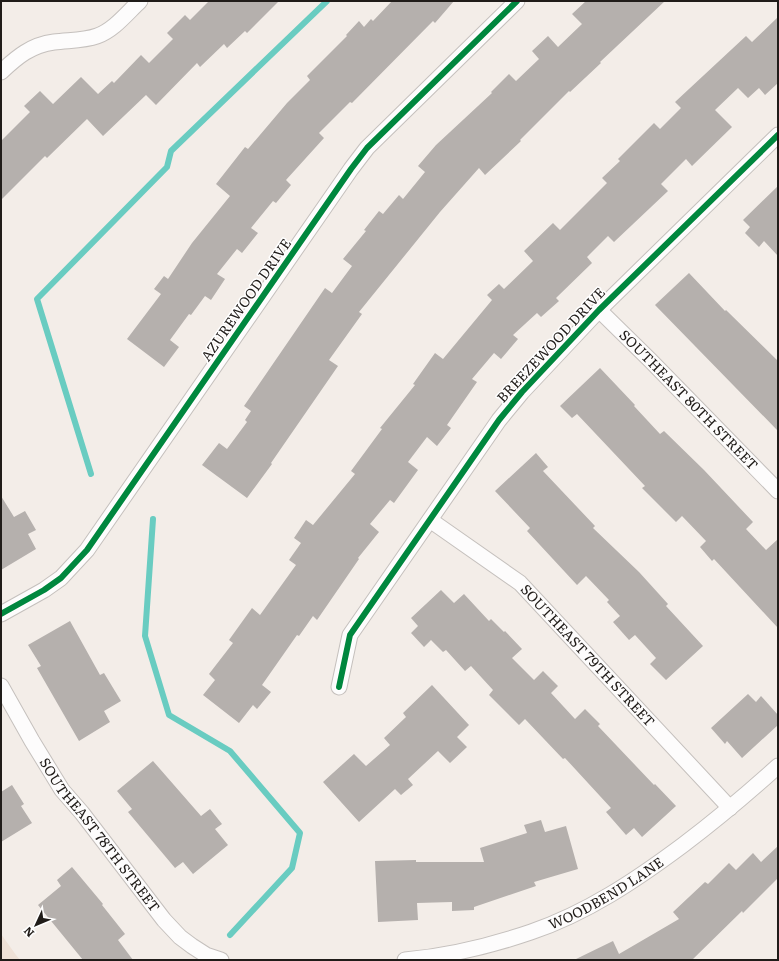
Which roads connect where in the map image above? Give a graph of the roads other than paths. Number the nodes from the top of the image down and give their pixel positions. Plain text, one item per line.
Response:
1 (140, 1) edge
2 (517, 1) edge
3 (1, 72) edge
4 (778, 135) edge
5 (599, 310) junction
6 (778, 491) edge
7 (430, 520) junction
8 (1, 614) edge
9 (1, 686) edge
10 (339, 687) dead end
11 (778, 766) edge
12 (730, 808) junction
13 (221, 960) edge
14 (405, 960) edge

1 - 3 street
2 - 8 street, AZUREWOOD DRIVE
4 - 5 street, BREEZEWOOD DRIVE
5 - 6 street, SOUTHEAST 80TH STREET
5 - 7 street, BREEZEWOOD DRIVE
7 - 10 street, BREEZEWOOD DRIVE
7 - 12 street, SOUTHEAST 79TH STREET
9 - 13 street, SOUTHEAST 78TH STREET
11 - 12 street, WOODBEND LANE
12 - 14 street, WOODBEND LANE

